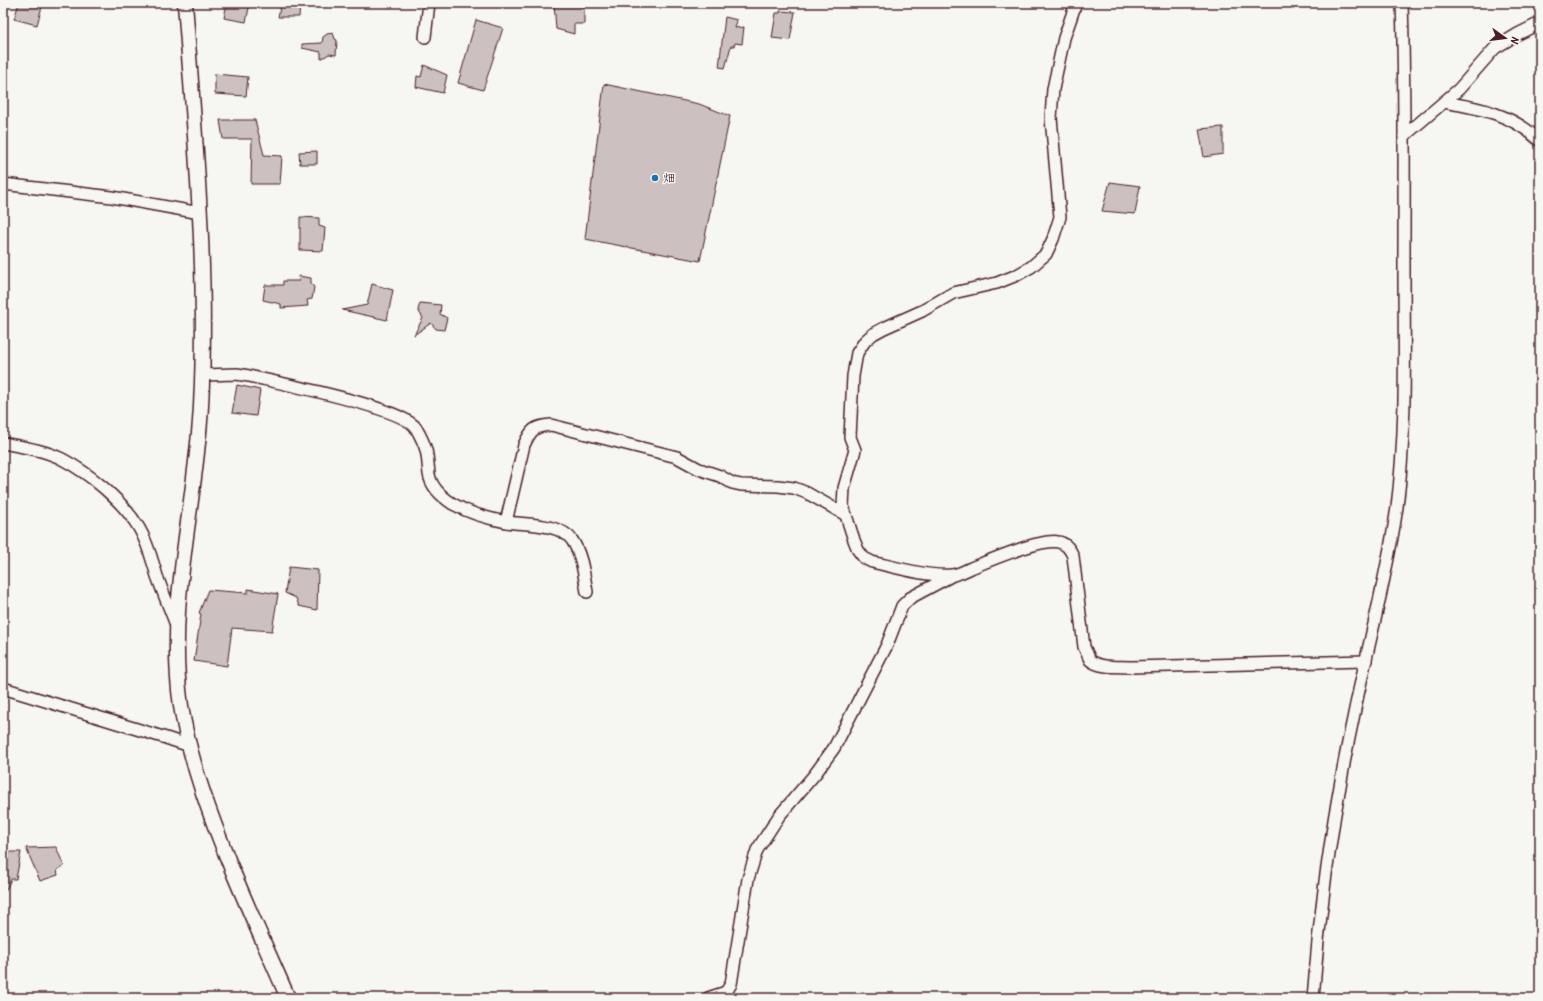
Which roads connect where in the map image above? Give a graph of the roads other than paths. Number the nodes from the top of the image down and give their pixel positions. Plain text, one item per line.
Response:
1 (185, 3) edge
2 (429, 3) edge
3 (1076, 3) edge
4 (1402, 3) edge
5 (1540, 24) edge
6 (425, 37) dead end
7 (1444, 102) junction
8 (1404, 136) junction
9 (1540, 141) edge
10 (3, 184) edge
11 (200, 214) junction
12 (202, 375) junction
13 (3, 443) edge
14 (846, 516) junction
15 (506, 522) junction
16 (952, 575) junction
17 (587, 592) dead end
18 (177, 625) junction
19 (1366, 662) junction
20 (3, 688) edge
21 (190, 746) junction
22 (288, 998) edge
23 (708, 998) edge
24 (1313, 998) edge

1 - 11 street
2 - 6 street
3 - 14 street
4 - 8 street
5 - 7 street
7 - 8 street
7 - 9 street
8 - 19 street
10 - 11 street
11 - 12 street
12 - 15 street
12 - 18 street
13 - 18 street
14 - 15 street
14 - 16 street
15 - 17 street
16 - 19 street
16 - 23 street
18 - 21 street
19 - 24 street
20 - 21 street
21 - 22 street

